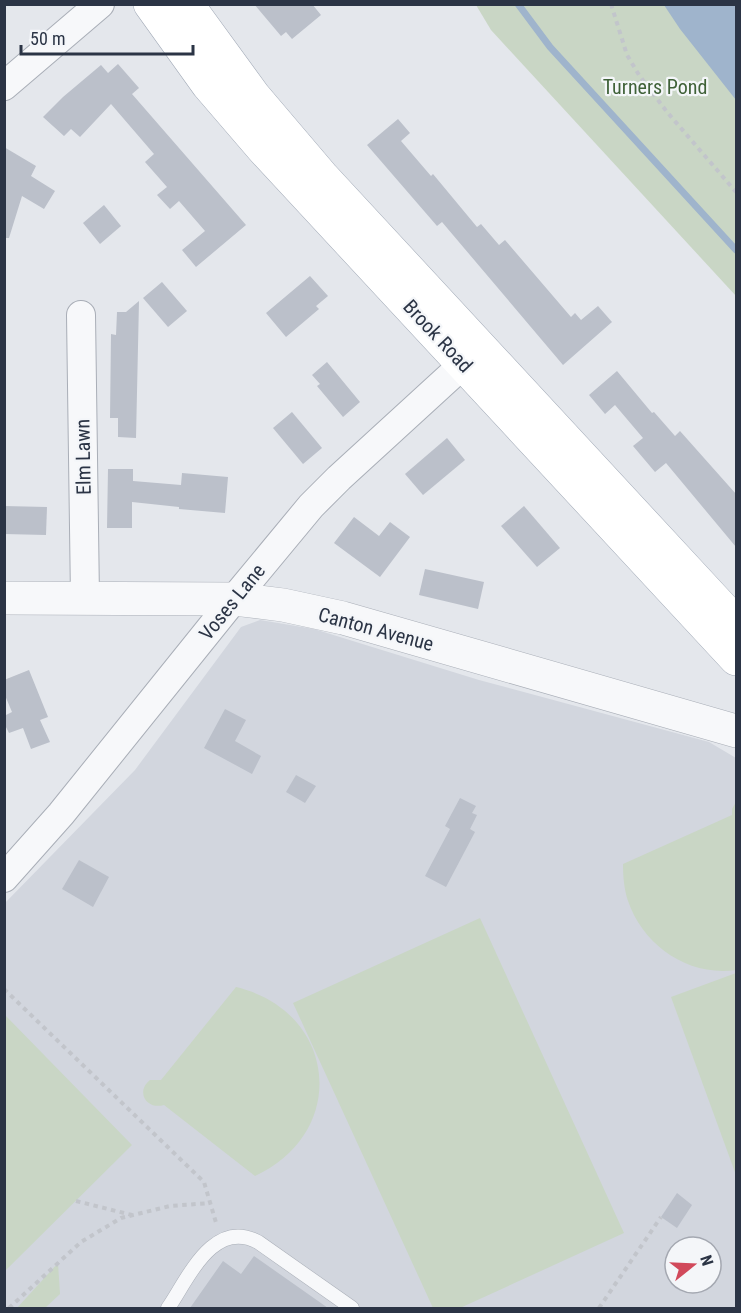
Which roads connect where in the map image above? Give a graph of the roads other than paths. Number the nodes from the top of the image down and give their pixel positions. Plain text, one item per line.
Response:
1 (100, 4) edge
2 (150, 4) edge
3 (187, 4) edge
4 (4, 86) edge
5 (81, 315) dead end
6 (473, 356) junction
7 (4, 598) edge
8 (85, 598) junction
9 (234, 599) junction
10 (736, 623) edge
11 (736, 659) edge
12 (736, 730) edge
13 (4, 878) edge
14 (168, 1308) edge
15 (352, 1308) edge

1 - 4 street
2 - 6 main road, Brook Road
3 - 6 main road, Brook Road
5 - 8 street, Elm Lawn
6 - 9 street, Voses Lane
6 - 10 main road, Brook Road
6 - 11 main road, Brook Road
7 - 8 street, Canton Avenue
8 - 9 street, Canton Avenue
9 - 12 street, Canton Avenue
9 - 13 street, Voses Lane
14 - 15 lane

